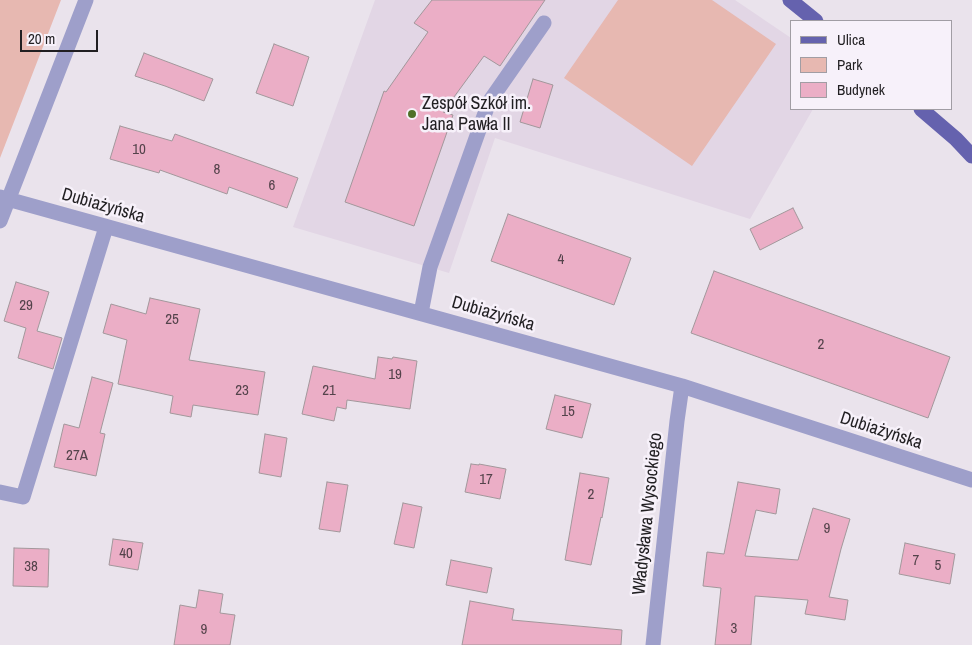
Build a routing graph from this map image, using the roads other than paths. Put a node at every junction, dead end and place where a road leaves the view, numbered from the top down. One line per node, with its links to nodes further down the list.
1 (86, 0): 7 (street)
2 (790, 0): 3 (main road)
3 (815, 20)
4 (544, 23): 10 (street)
5 (922, 110): 6 (main road)
6 (972, 156)
7 (4, 198): 8 (street); 9 (street, Dubiażyńska)
8 (0, 221)
9 (106, 227): 10 (street, Dubiażyńska); 13 (street)
10 (421, 313): 11 (street, Dubiażyńska)
11 (682, 386): 12 (street, Dubiażyńska); 14 (street, Władysława Wysockiego)
12 (972, 480)
13 (0, 492)
14 (653, 645)

